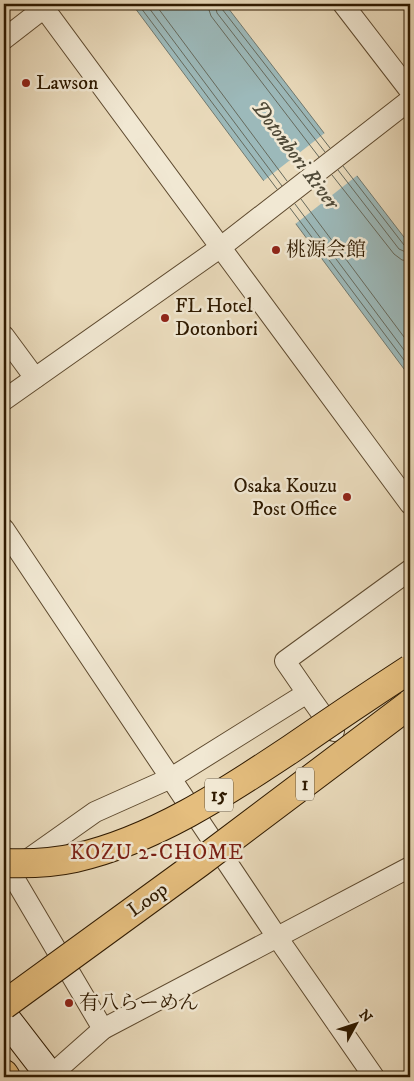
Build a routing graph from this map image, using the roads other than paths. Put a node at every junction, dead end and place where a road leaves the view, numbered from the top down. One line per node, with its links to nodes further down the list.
1 (343, 4): 4 (street)
2 (43, 6): 3 (street); 6 (street)
3 (4, 39)
4 (410, 91)
5 (410, 100): 6 (street)
6 (221, 247): 8 (street); 10 (street)
7 (4, 336): 8 (street)
8 (35, 378): 9 (street)
9 (4, 400)
10 (410, 504)
11 (4, 529): 18 (street)
12 (410, 570): 15 (street)
13 (410, 668): 20 (highway, 15, bridge)
14 (410, 679): 17 (street)
15 (307, 693): 17 (street); 18 (street)
16 (410, 704): 22 (highway, Loop / 1, bridge)
17 (334, 731): 18 (street)
18 (171, 778): 20 (street); 21 (street)
19 (410, 867): 21 (street)
20 (5, 868): 24 (street)
21 (277, 937): 24 (street); 26 (street)
22 (4, 1005)
23 (4, 1016): 25 (main road)
24 (103, 1029): 25 (street)
25 (50, 1077)
26 (374, 1077)

